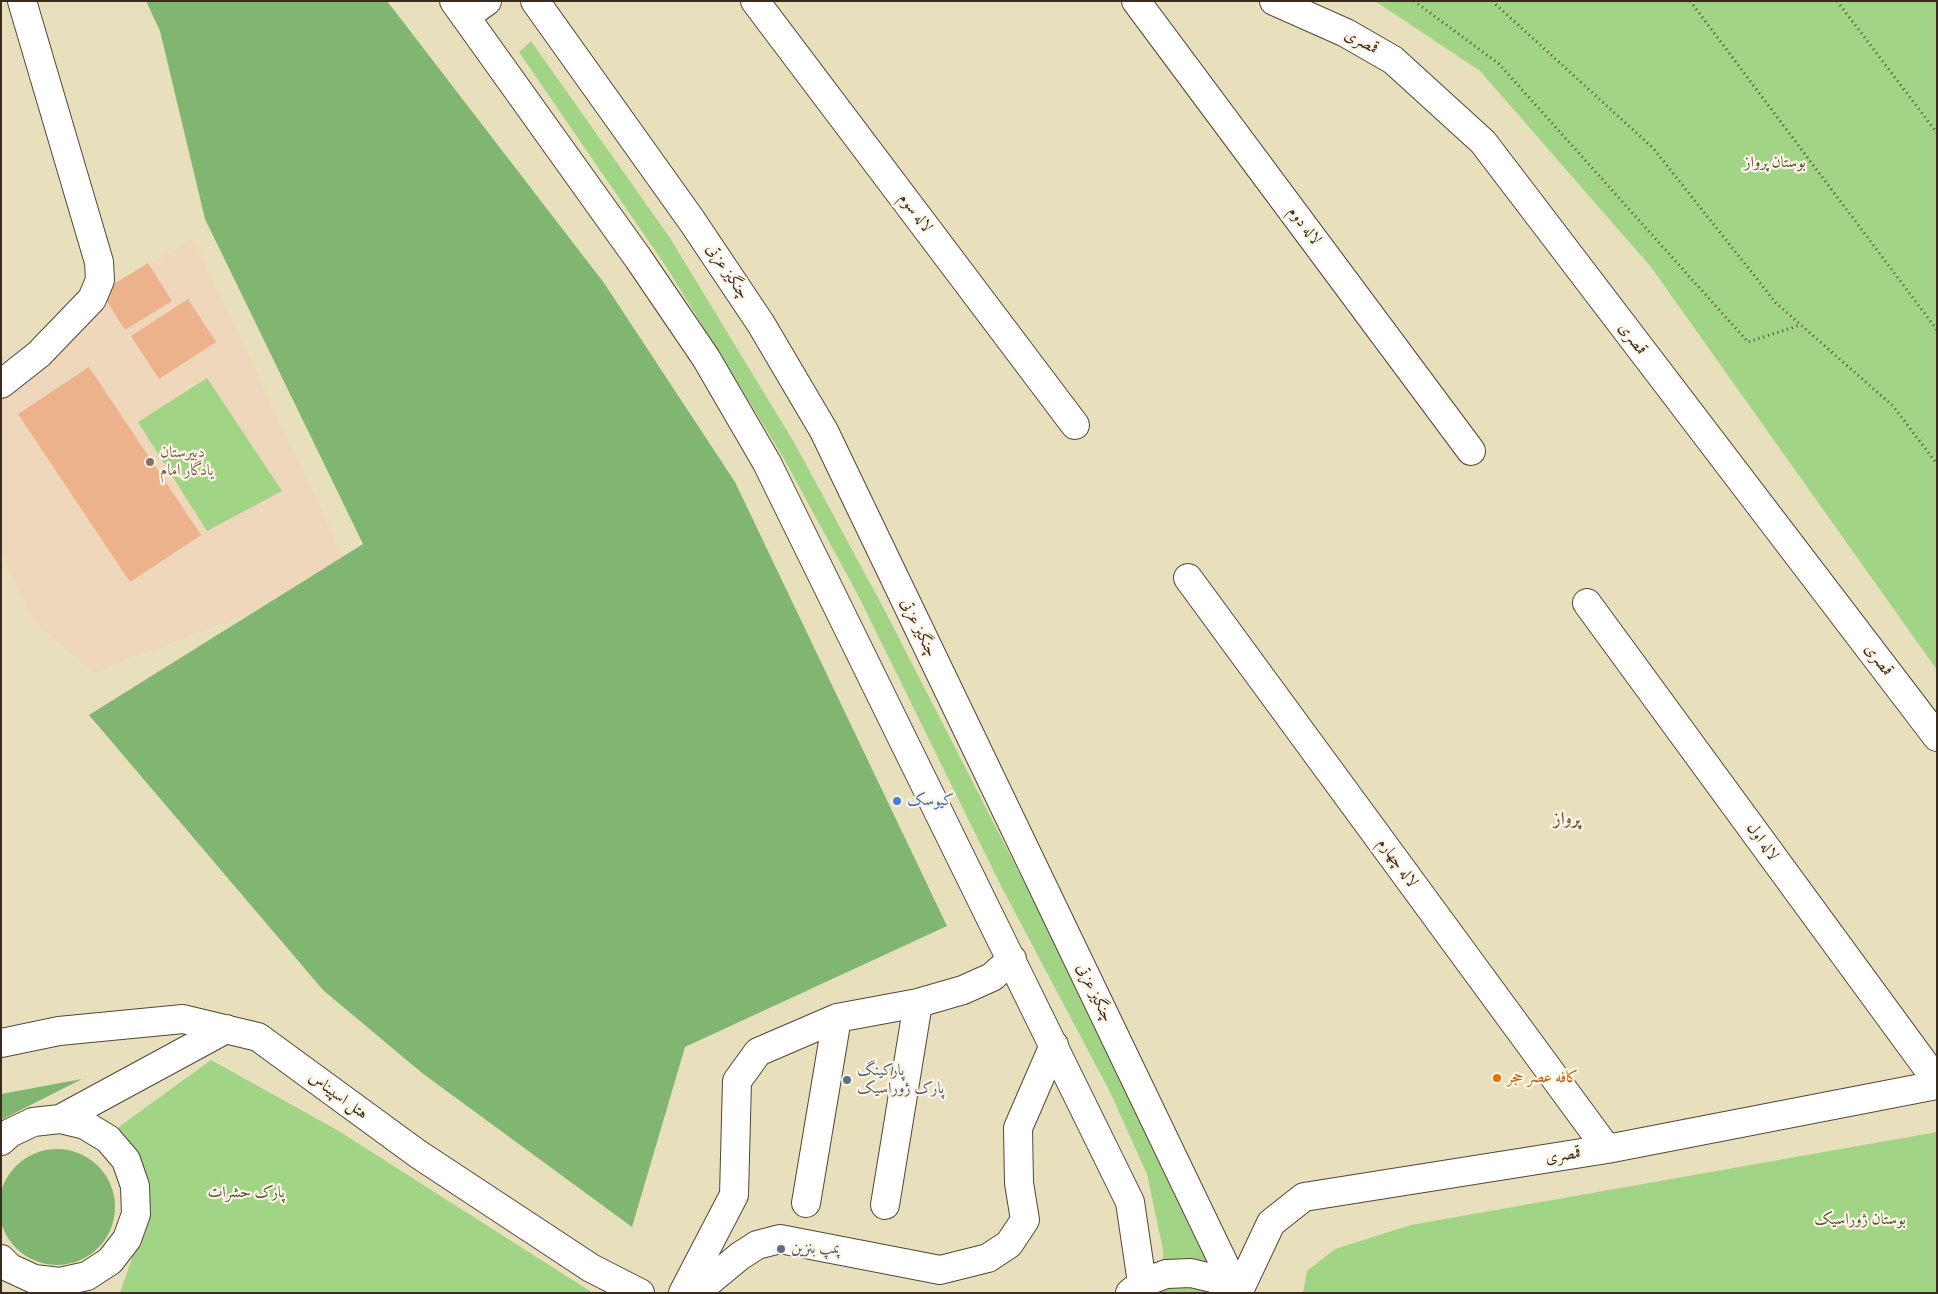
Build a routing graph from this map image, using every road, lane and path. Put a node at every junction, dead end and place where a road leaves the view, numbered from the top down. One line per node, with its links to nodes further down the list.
1 (22, 1): 14 (street)
2 (535, 1): 40 (street, چنگیز عزتی)
3 (755, 1): 15 (street, لاله سوم)
4 (1136, 1): 16 (street, لاله دوم)
5 (1274, 1): 20 (street, قمصری)
6 (1414, 1): 12 (path)
7 (1492, 1): 12 (path)
8 (1690, 1): 13 (path)
9 (1837, 1): 11 (path)
10 (469, 6): 21 (street)
11 (1937, 133)
12 (1801, 325): 17 (path)
13 (1937, 330)
14 (1, 384)
15 (1075, 425)
16 (1471, 451)
17 (1937, 464)
18 (1188, 578): 31 (street, لاله چهارم)
19 (1587, 602): 27 (street, لاله اول)
20 (1937, 737)
21 (1012, 960): 22 (street); 26 (street)
22 (918, 1003): 23 (street); 33 (street)
23 (837, 1018): 32 (street); 38 (street)
24 (226, 1029): 25 (street, هتل اسپیناس); 29 (street); 37 (street, هتل اسپیناس)
25 (1, 1043)
26 (1054, 1045): 36 (street); 39 (street)
27 (1937, 1081)
28 (1937, 1085): 31 (street, قمصری)
29 (60, 1119): 30 (street); 35 (street)
30 (1, 1141)
31 (1606, 1149): 40 (street, قمصری)
32 (806, 1203)
33 (886, 1205)
34 (1, 1259): 35 (street)
35 (86, 1284)
36 (1136, 1288): 40 (street)
37 (640, 1293)
38 (683, 1293)
39 (695, 1293)
40 (1238, 1293)

